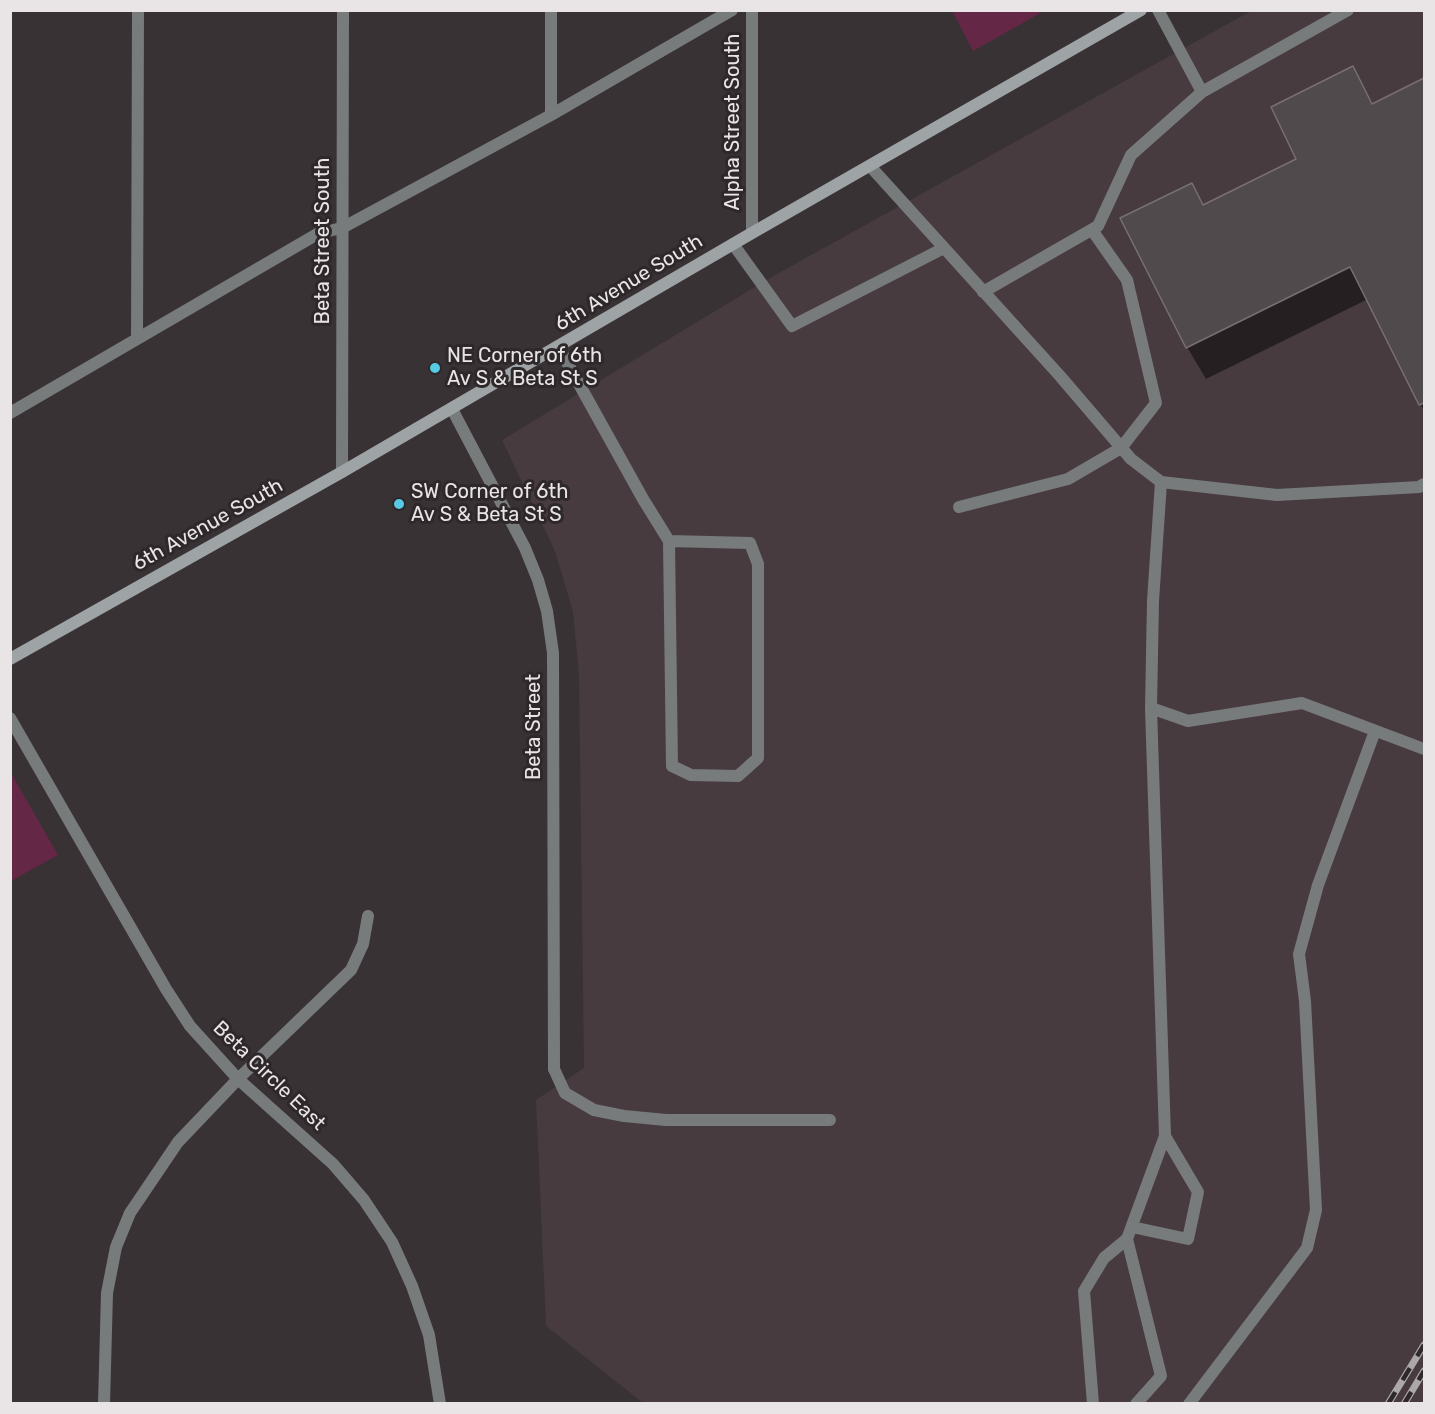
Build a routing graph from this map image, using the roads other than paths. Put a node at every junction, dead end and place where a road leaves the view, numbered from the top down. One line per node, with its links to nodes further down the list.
1 (138, 10): 18 (street)
2 (343, 10): 12 (street, Beta Street South)
3 (551, 10): 10 (street)
4 (732, 10): 10 (street)
5 (752, 10): 14 (street, Alpha Street South)
6 (1141, 10): 11 (main road, 6th Avenue South)
7 (1158, 10): 9 (street)
8 (1348, 10): 9 (street)
9 (1202, 92): 13 (street)
10 (551, 115): 12 (street)
11 (870, 166): 14 (main road, 6th Avenue South); 16 (street)
12 (342, 228): 18 (street); 23 (street, Beta Street South)
13 (1092, 230): 17 (street); 22 (street)
14 (752, 233): 15 (main road, 6th Avenue South)
15 (733, 244): 16 (street); 19 (main road, 6th Avenue South)
16 (944, 248): 17 (street)
17 (983, 292): 22 (street)
18 (138, 339): 21 (street)
19 (558, 348): 20 (main road, 6th Avenue South); 27 (street)
20 (452, 409): 23 (main road, 6th Avenue South); 35 (street, Beta Street)
21 (10, 413)
22 (1121, 448): 24 (street); 26 (street)
23 (342, 472): 28 (main road, 6th Avenue South)
24 (1161, 482): 25 (street); 29 (street)
25 (1425, 484)
26 (959, 507)
27 (669, 541): 27 (street)
28 (10, 659)
29 (1151, 708): 31 (street); 36 (street)
30 (10, 718): 34 (street, Beta Circle East)
31 (1375, 731): 32 (street); 42 (street)
32 (1425, 749)
33 (368, 916): 34 (street)
34 (238, 1079): 38 (street); 39 (street, Beta Circle East)
35 (830, 1120)
36 (1166, 1136): 37 (street); 37 (street)
37 (1129, 1233): 40 (street); 41 (street)
38 (104, 1404)
39 (440, 1404)
40 (1093, 1404)
41 (1136, 1404)
42 (1189, 1404)

